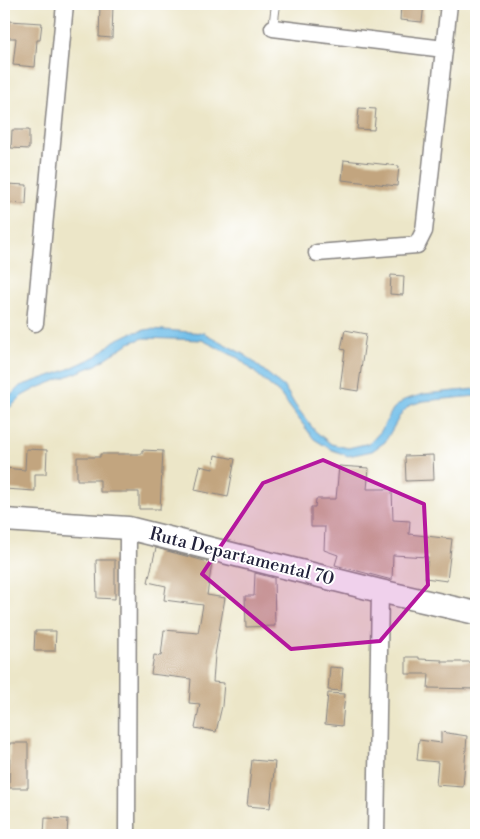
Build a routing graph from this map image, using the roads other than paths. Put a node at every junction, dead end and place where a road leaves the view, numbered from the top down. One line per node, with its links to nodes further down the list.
1 (65, 4): 7 (street)
2 (276, 4): 4 (lane)
3 (449, 4): 5 (street)
4 (273, 28): 5 (street)
5 (444, 49): 6 (street)
6 (317, 253)
7 (35, 323)
8 (4, 520): 9 (main road, Ruta Departamental 70)
9 (128, 528): 10 (main road, Ruta Departamental 70); 12 (street)
10 (380, 591): 11 (main road, Ruta Departamental 70); 13 (street)
11 (476, 613)
12 (127, 835)
13 (376, 835)

